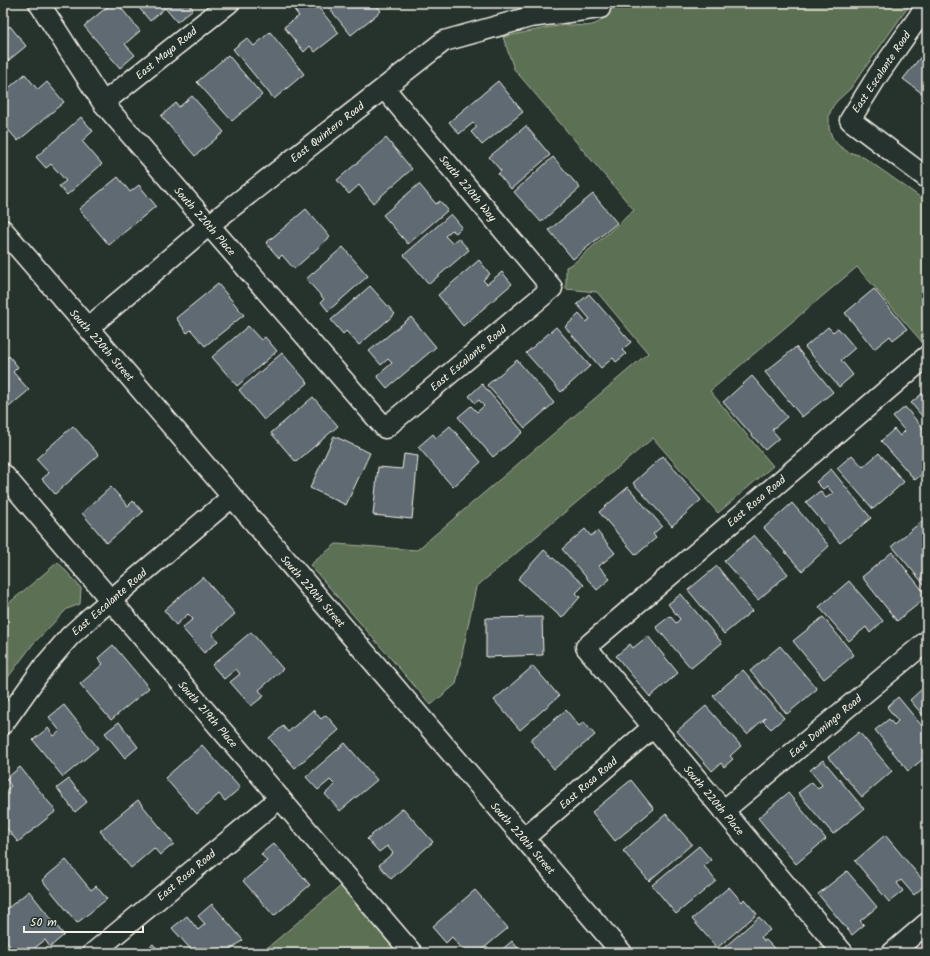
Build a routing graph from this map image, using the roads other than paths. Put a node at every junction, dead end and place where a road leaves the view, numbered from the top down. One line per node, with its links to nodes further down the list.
1 (39, 3): 6 (street, South 220th Place)
2 (229, 3): 6 (street, East Maya Road)
3 (927, 5): 7 (street, East Escalante Road)
4 (601, 6): 5 (street, East Quintero Road)
5 (384, 88): 8 (street, East Quintero Road); 10 (street, South 220th Way)
6 (104, 103): 8 (street, South 220th Place)
7 (927, 178)
8 (209, 225): 11 (street, East Quintero Road); 13 (street, South 220th Place)
9 (3, 230): 11 (street, South 220th Street)
10 (552, 288): 13 (street, East Escalante Road)
11 (88, 328): 15 (street, South 220th Street)
12 (927, 356): 18 (street, East Rosa Road)
13 (385, 428)
14 (3, 474): 16 (street, South 219th Place)
15 (232, 496): 16 (street, East Escalante Road); 23 (street, South 220th Street)
16 (111, 600): 19 (street, East Escalante Road); 21 (street, South 219th Place)
17 (927, 641): 22 (street, East Domingo Road)
18 (586, 647): 20 (street, South 220th Place)
19 (3, 724)
20 (653, 727): 22 (street, South 220th Place); 23 (street, East Rosa Road)
21 (280, 798): 25 (street, East Rosa Road); 26 (street, South 219th Place)
22 (723, 811): 28 (street, South 220th Place)
23 (524, 838): 27 (street, South 220th Street)
24 (927, 923): 29 (street)
25 (93, 953)
26 (412, 953)
27 (622, 953)
28 (843, 953)
29 (892, 953)

